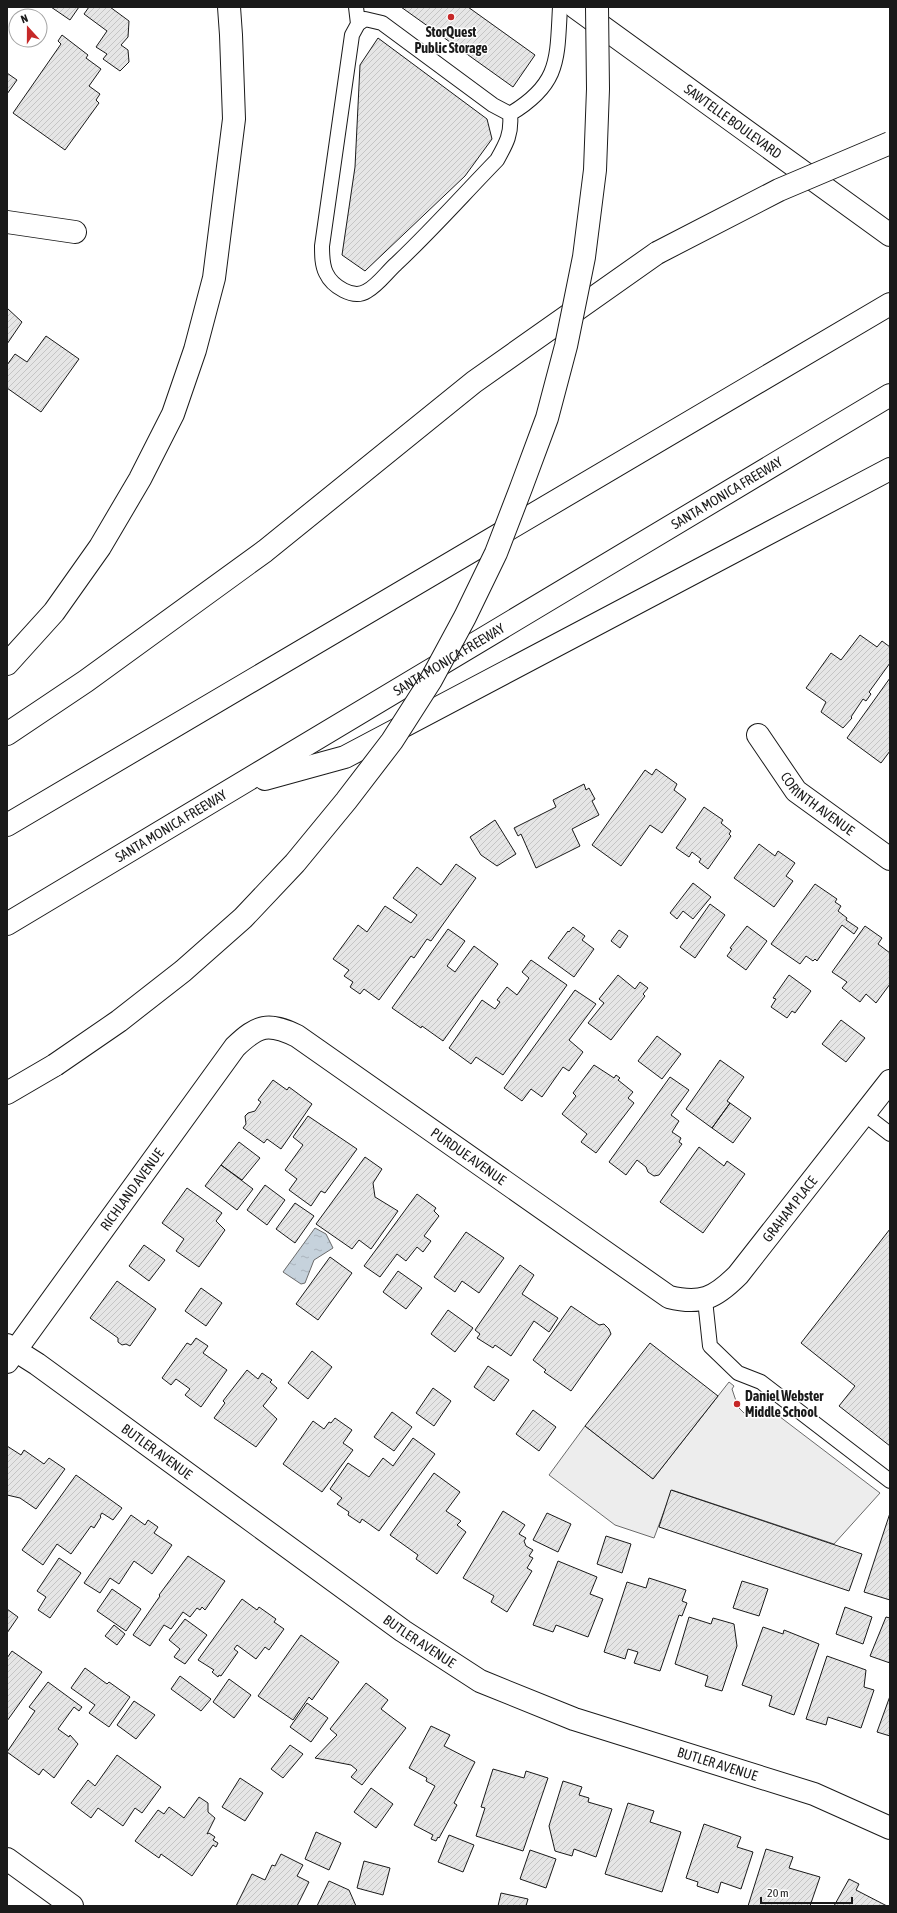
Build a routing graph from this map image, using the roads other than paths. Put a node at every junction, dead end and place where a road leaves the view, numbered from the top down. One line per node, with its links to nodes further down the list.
1 (229, 7): 15 (main road)
2 (356, 7): 6 (lane)
3 (560, 7): 7 (lane)
4 (575, 7): 11 (main road, SAWTELLE BOULEVARD)
5 (597, 7): 24 (main road, bridge)
6 (358, 24): 7 (lane); 7 (lane)
7 (510, 114)
8 (890, 143): 16 (main road, bridge)
9 (7, 222): 10 (main road)
10 (75, 232)
11 (890, 235)
12 (890, 304): 19 (main road)
13 (890, 395): 18 (main road, SANTA MONICA FREEWAY)
14 (890, 469): 18 (main road)
15 (7, 664)
16 (7, 734)
17 (758, 735): 20 (main road, CORINTH AVENUE)
18 (240, 785): 21 (main road, SANTA MONICA FREEWAY)
19 (7, 825)
20 (890, 859)
21 (7, 924)
22 (265, 1026): 27 (main road, PURDUE AVENUE); 29 (main road, RICHLAND AVENUE)
23 (890, 1081): 25 (main road, GRAHAM PLACE)
24 (7, 1093)
25 (864, 1114): 26 (lane); 28 (main road, GRAHAM PLACE)
26 (890, 1134)
27 (669, 1296): 28 (main road, GRAHAM PLACE)
28 (705, 1300): 30 (lane)
29 (10, 1352): 31 (main road, BUTLER AVENUE)
30 (890, 1481)
31 (890, 1828)
32 (7, 1859): 33 (main road)
33 (72, 1906)

